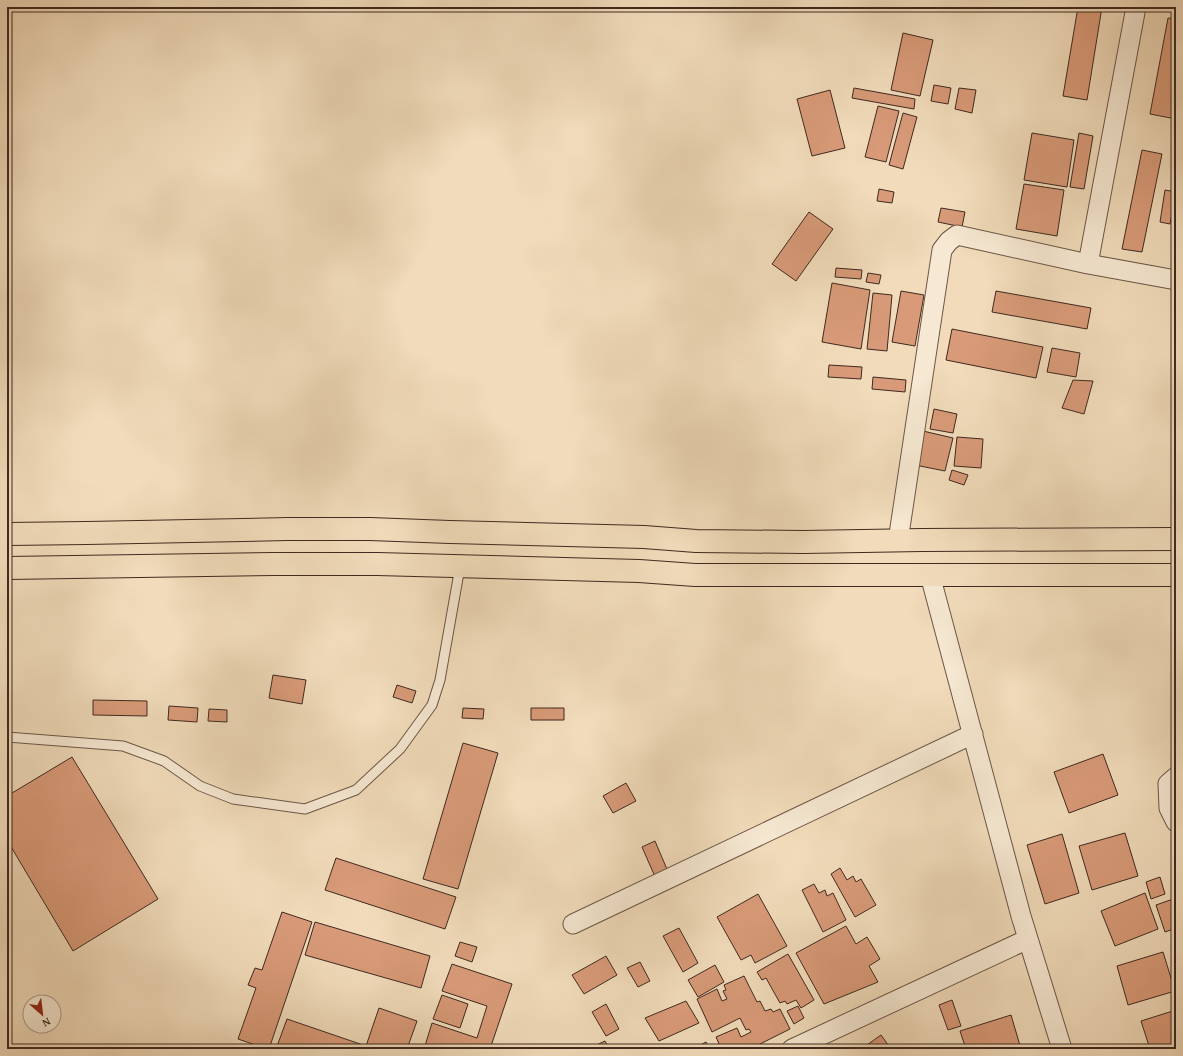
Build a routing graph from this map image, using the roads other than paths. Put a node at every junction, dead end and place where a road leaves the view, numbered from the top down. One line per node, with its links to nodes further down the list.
1 (1136, 7): 2 (street)
2 (1088, 264): 3 (street); 6 (street)
3 (1176, 280)
4 (7, 534): 6 (highway)
5 (1176, 539): 6 (highway)
6 (898, 541)
7 (460, 567): 8 (highway); 9 (highway); 12 (lane)
8 (7, 568)
9 (930, 575): 10 (highway); 11 (street)
10 (1176, 575)
11 (973, 734): 15 (street); 16 (street)
12 (7, 737)
13 (1176, 777): 14 (street)
14 (1176, 822)
15 (573, 924)
16 (1028, 939): 17 (street); 18 (street)
17 (792, 1049)
18 (1062, 1049)

